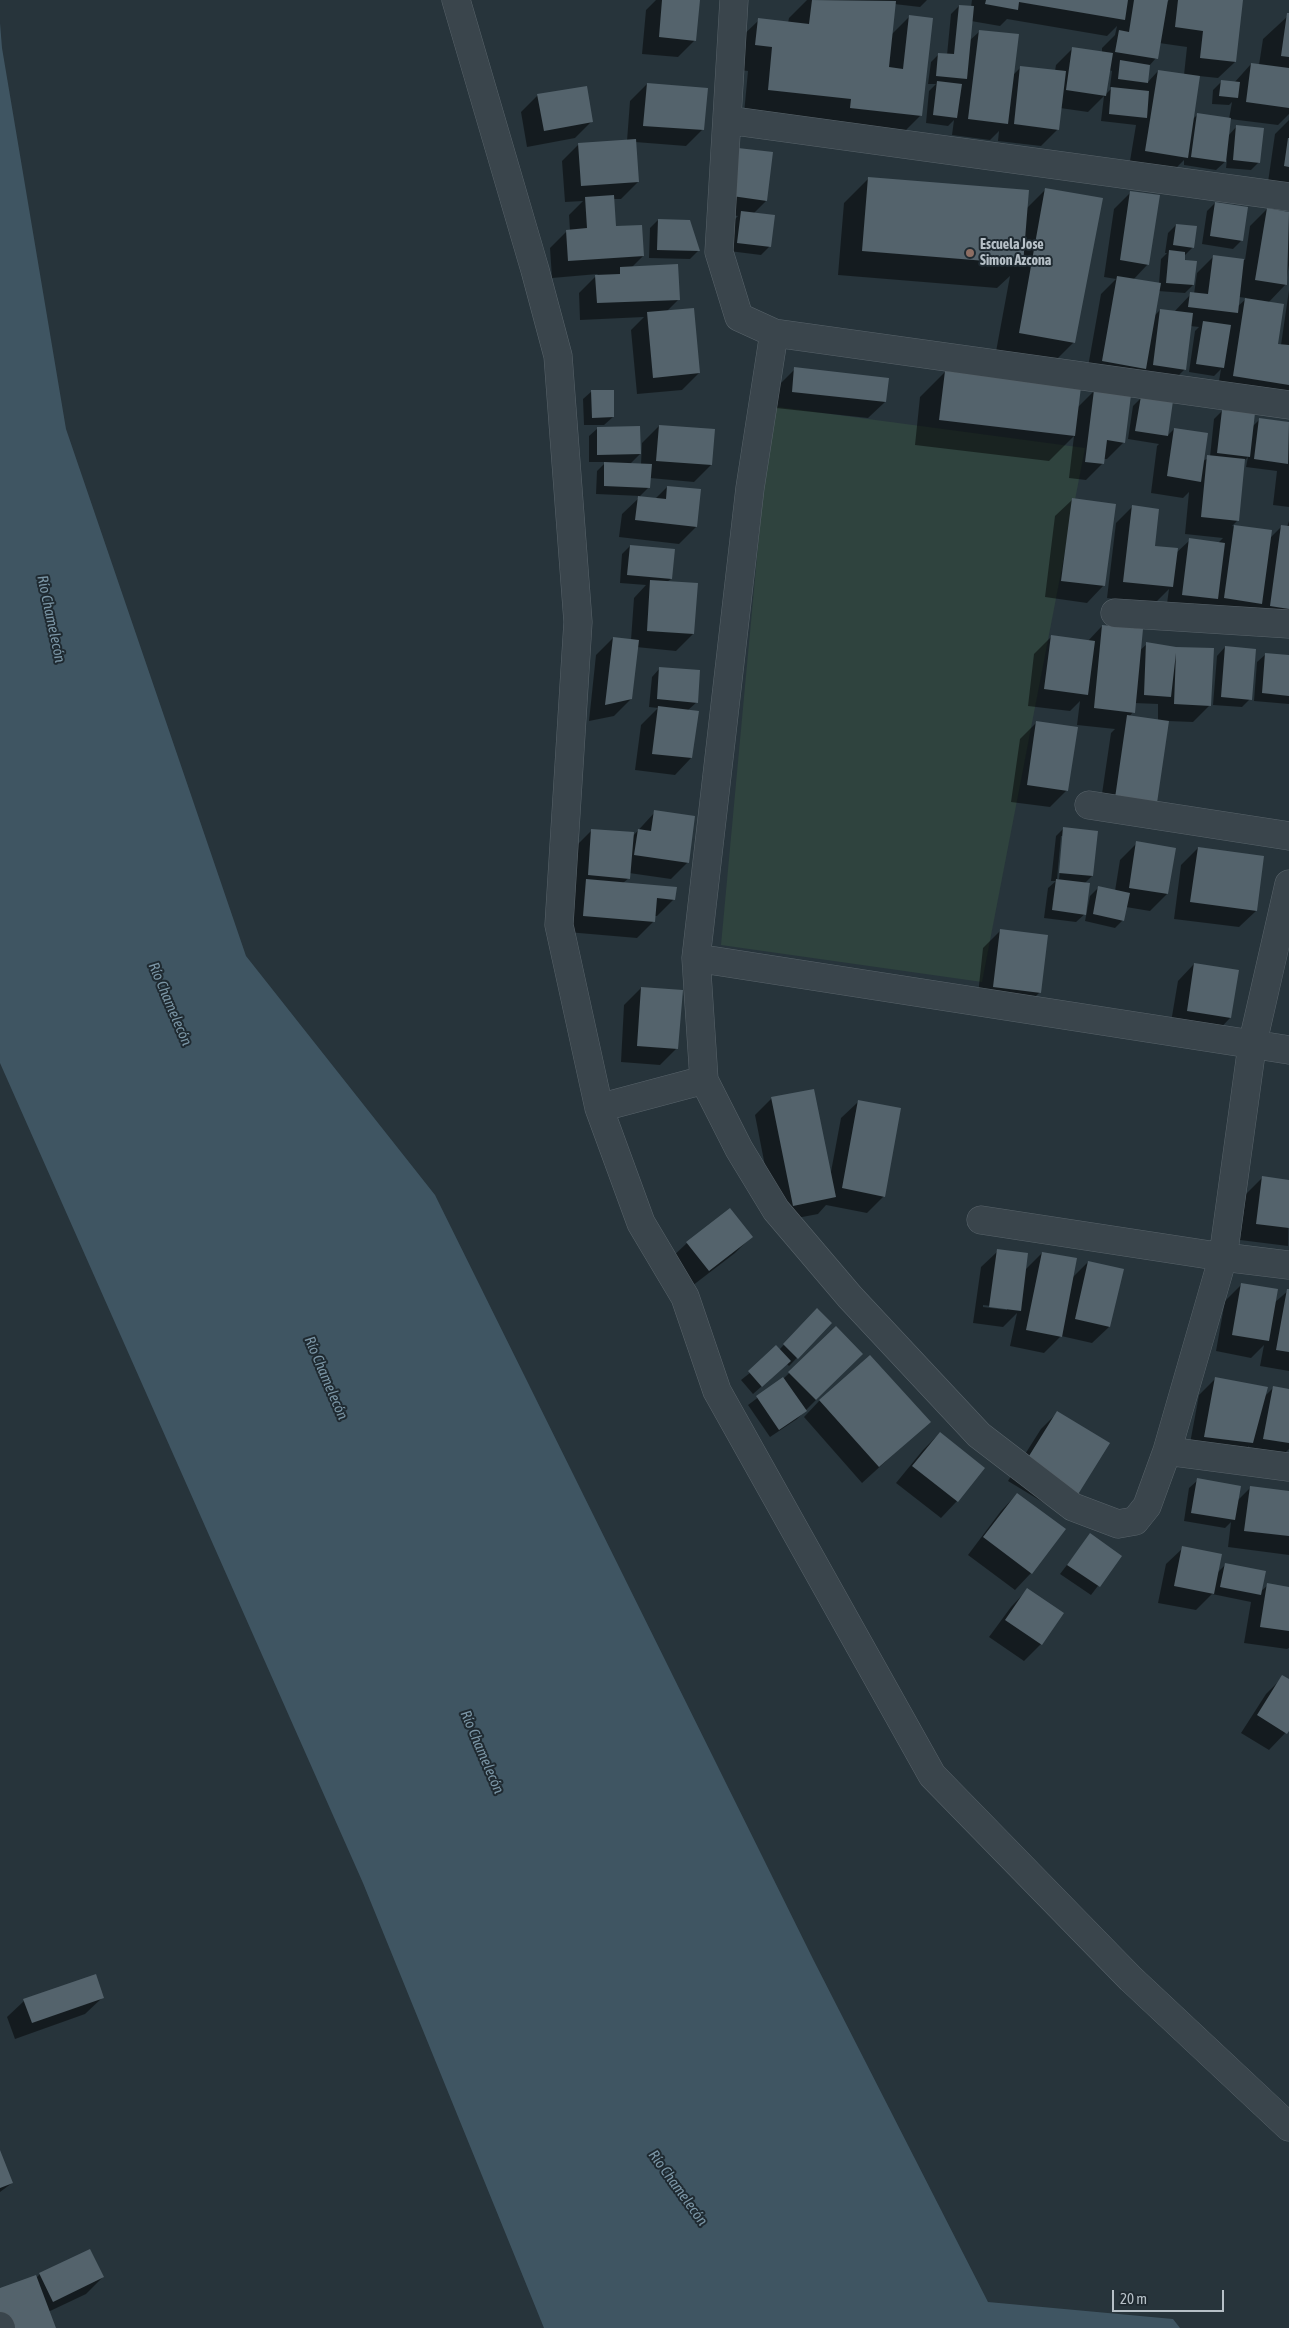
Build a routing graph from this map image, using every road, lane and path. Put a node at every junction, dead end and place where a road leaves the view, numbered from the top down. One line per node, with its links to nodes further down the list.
1 (456, 0): 16 (street)
2 (734, 0): 3 (street)
3 (727, 120): 4 (street); 5 (street)
4 (1289, 197)
5 (774, 333): 6 (street); 12 (street)
6 (1289, 405)
7 (1115, 613): 8 (street)
8 (1289, 624)
9 (1089, 804): 10 (street)
10 (1289, 836)
11 (1289, 884): 13 (street)
12 (696, 958): 13 (street); 15 (street)
13 (1252, 1046): 14 (street); 18 (street)
14 (1289, 1050)
15 (704, 1080): 16 (street); 20 (street)
16 (599, 1108): 22 (street)
17 (981, 1220): 18 (street)
18 (1223, 1257): 19 (street); 20 (street)
19 (1289, 1265)
20 (1166, 1451): 21 (street)
21 (1289, 1467)
22 (1289, 2127)

